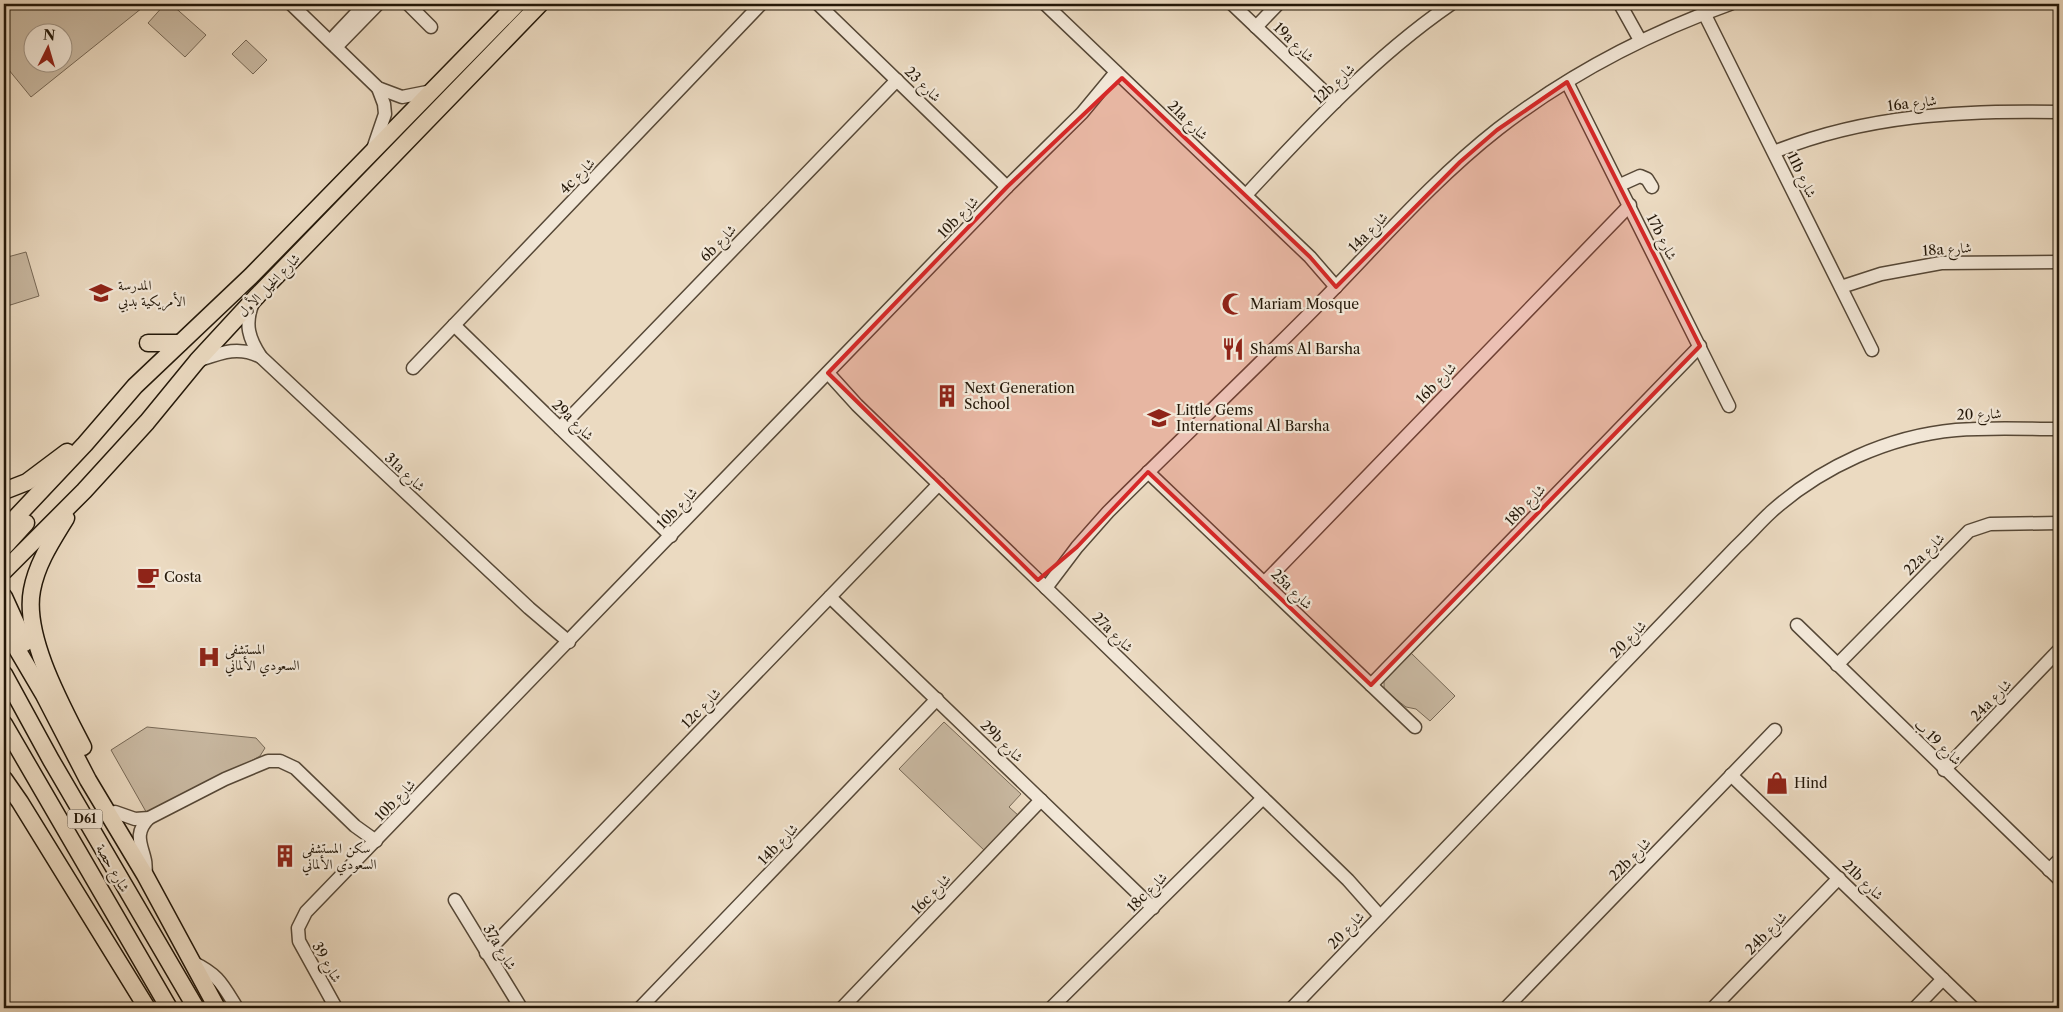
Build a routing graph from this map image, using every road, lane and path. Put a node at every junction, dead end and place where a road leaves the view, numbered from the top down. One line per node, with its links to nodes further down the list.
1 (291, 4): 19 (street)
2 (365, 4): 19 (street)
3 (378, 4): 19 (street)
4 (408, 4): 17 (street)
5 (517, 4): 24 (main road, شارع الخيل الأول)
6 (540, 4): 37 (main road, شارع الخيل الأول)
7 (762, 4): 38 (street, 4c شارع)
8 (818, 4): 21 (street, شارع 23)
9 (1045, 4): 20 (street, 21a شارع)
10 (1232, 4): 16 (street, 19a شارع)
11 (1278, 4): 16 (street)
12 (1451, 4): 25 (street, 12b شارع)
13 (1620, 4): 18 (street)
14 (1730, 4): 15 (street, 14a شارع)
15 (1704, 13): 18 (street, 14a شارع); 28 (street, 11b شارع)
16 (1256, 26): 25 (street, 19a شارع)
17 (431, 27)
18 (1640, 40): 22 (street, 14a شارع)
19 (333, 44): 23 (street)
20 (1119, 75): 30 (street, 10b شارع); 32 (street, 21a شارع)
21 (897, 80): 30 (street, شارع 23); 49 (street, 6b شارع)
22 (1567, 82): 29 (street, 17b شارع); 35 (street, 14a شارع)
23 (378, 88): 24 (street); 27 (street)
24 (432, 91): 27 (main road, شارع الخيل الأول)
25 (1335, 102): 32 (street, 12b شارع)
26 (2059, 112): 28 (street, 16a شارع)
27 (372, 152): 40 (main road, شارع الخيل الأول)
28 (1774, 152): 36 (street, 11b شارع)
29 (1620, 186): 31 (street); 33 (street, 17b شارع)
30 (1008, 187): 46 (street, 10b شارع)
31 (1652, 187)
32 (1246, 195): 35 (street, 21a شارع)
33 (1630, 205): 41 (street, 17b شارع); 61 (street, 16b شارع)
34 (2059, 262): 36 (street, 18a شارع)
35 (1339, 283): 52 (street, 14a شارع)
36 (1840, 287): 42 (street, 11b شارع)
37 (255, 298): 43 (street, 31a شارع); 44 (main road, شارع الخيل الأول)
38 (454, 325): 45 (street, 4c شارع); 49 (street, 29a شارع)
39 (148, 343): 40 (main road)
40 (180, 343): 47 (main road, شارع الخيل الأول)
41 (1700, 346): 48 (street, 17b شارع); 71 (street, 18b شارع)
42 (1872, 350)
43 (261, 357): 44 (street, 31a شارع); 67 (street, 31a شارع)
44 (198, 361): 55 (main road, شارع الخيل الأول)
45 (413, 368)
46 (825, 376): 53 (street, 27a شارع); 58 (street, 10b شارع)
47 (126, 396): 51 (main road, شارع الخيل الأول); 59 (main road)
48 (1729, 406)
49 (560, 428): 58 (street, 29a شارع)
50 (2059, 430): 95 (street, شارع 20)
51 (85, 444): 54 (main road); 57 (main road, شارع الخيل الأول)
52 (1148, 472): 61 (street, 25a شارع); 62 (street, 14a شارع)
53 (938, 484): 62 (street, 27a شارع); 64 (street, 12c شارع)
54 (4, 490)
55 (84, 491): 60 (main road, شارع الخيل الأول); 84 (main road)
56 (2059, 523): 69 (street, 22a شارع)
57 (4, 530)
58 (671, 536): 67 (street, 10b شارع)
59 (4, 547)
60 (4, 571)
61 (1264, 583): 71 (street, 25a شارع)
62 (1042, 584): 81 (street, 27a شارع)
63 (4, 597): 72 (main road)
64 (830, 597): 73 (street, 29b شارع); 97 (street, 12c شارع)
65 (1797, 625): 69 (street, شارع 19 ب)
66 (4, 627): 72 (main road)
67 (566, 645): 86 (street, 10b شارع)
68 (2059, 650): 78 (street, 24a شارع)
69 (1837, 665): 78 (street, شارع 19 ب)
70 (4, 674): 102 (main road, شارع حصة / D61)
71 (1371, 685): 75 (street, 25a شارع)
72 (44, 695): 87 (main road)
73 (936, 700): 82 (street, 29b شارع); 107 (street, 14b شارع)
74 (4, 724): 101 (main road, شارع حصة / D61)
75 (1415, 728)
76 (1775, 730): 79 (street, 22b شارع)
77 (4, 767): 83 (main road)
78 (1944, 770): 89 (street, شارع 19 ب)
79 (1731, 775): 91 (street, 21b شارع); 111 (street, 22b شارع)
80 (4, 779): 83 (main road)
81 (1263, 798): 94 (street, 18c شارع); 95 (street, 27a شارع)
82 (1041, 800): 94 (street, 29b شارع); 108 (street, 16c شارع)
83 (20, 802): 100 (main road)
84 (115, 812): 85 (street); 87 (main road)
85 (149, 818): 86 (street); 90 (street)
86 (373, 844): 96 (street, 10b شارع)
87 (134, 858): 90 (main road)
88 (2059, 860): 89 (street)
89 (2049, 870): 92 (street, شارع 19 ب)
90 (145, 875): 98 (main road)
91 (1839, 878): 99 (street, 21b شارع); 112 (street, 24b شارع)
92 (2059, 880)
93 (455, 900): 97 (street, 37a شارع)
94 (1153, 908): 109 (street, 18c شارع)
95 (1384, 912): 110 (street, شارع 20)
96 (298, 928): 105 (street, شارع 39)
97 (486, 954): 106 (street, 37a شارع)
98 (192, 962): 103 (main road); 104 (street)
99 (1943, 980): 113 (street); 114 (street, 21b شارع)
100 (147, 1008)
101 (168, 1008)
102 (196, 1008)
103 (217, 1008)
104 (237, 1008)
105 (336, 1008)
106 (521, 1008)
107 (640, 1008)
108 (842, 1008)
109 (1051, 1008)
110 (1292, 1008)
111 (1506, 1008)
112 (1713, 1008)
113 (1915, 1008)
114 (1973, 1008)

